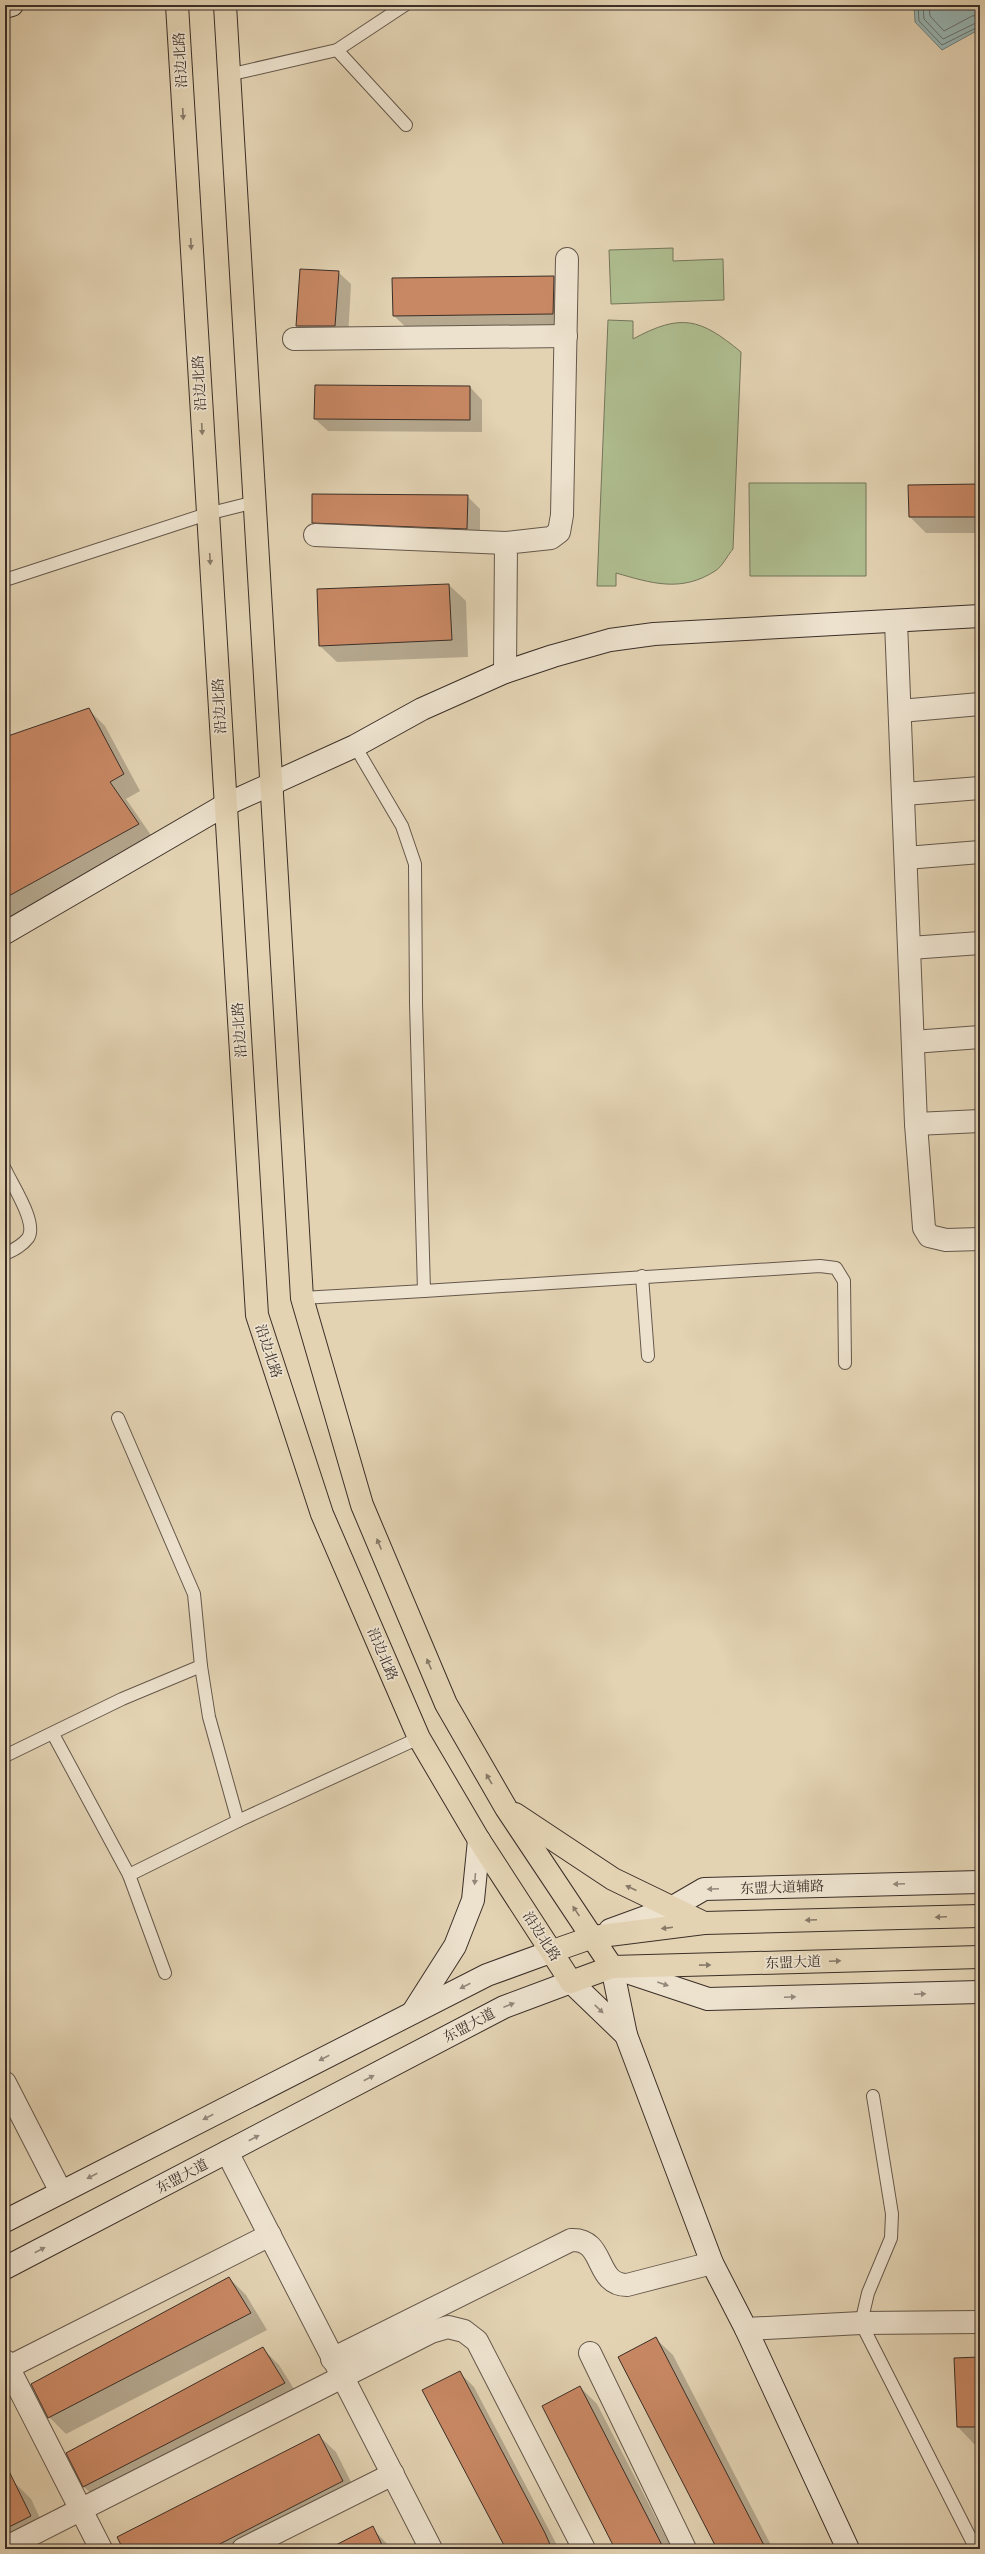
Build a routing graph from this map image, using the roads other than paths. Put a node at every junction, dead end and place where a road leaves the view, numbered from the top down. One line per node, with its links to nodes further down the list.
1 (12, 5): 5 (street)
2 (177, 5): 13 (highway, 沿边北路, one-way to 13)
3 (225, 5): 7 (highway)
4 (405, 5): 6 (lane)
5 (5, 7)
6 (337, 50): 7 (lane); 8 (lane)
7 (228, 75): 12 (highway)
8 (406, 125)
9 (567, 259): 10 (street)
10 (566, 336): 11 (street); 15 (street)
11 (294, 339)
12 (255, 502): 13 (lane); 23 (highway)
13 (207, 514): 16 (lane); 26 (highway, 沿边北路, one-way to 26)
14 (315, 535): 15 (street)
15 (506, 543): 19 (street)
16 (5, 580)
17 (980, 616): 18 (street)
18 (896, 622): 19 (street); 21 (street)
19 (505, 672): 22 (street)
20 (980, 704): 21 (street)
21 (900, 711): 25 (street)
22 (355, 746): 23 (street); 40 (lane)
23 (272, 783): 26 (street); 41 (highway)
24 (980, 788): 25 (street)
25 (904, 794): 28 (street)
26 (225, 805): 29 (street); 47 (highway, 沿边北路)
27 (980, 852): 28 (street)
28 (906, 858): 31 (street)
29 (5, 933)
30 (980, 943): 31 (street)
31 (910, 948): 33 (street)
32 (980, 1037): 33 (street)
33 (913, 1042): 35 (street)
34 (980, 1121): 35 (street)
35 (916, 1124): 37 (street)
36 (5, 1169): 38 (lane)
37 (980, 1239)
38 (5, 1254)
39 (642, 1276): 40 (lane); 42 (lane); 43 (lane)
40 (424, 1291): 41 (lane)
41 (302, 1298): 49 (highway, one-way to 41)
42 (648, 1356)
43 (845, 1363)
44 (118, 1418): 45 (lane)
45 (201, 1666): 46 (lane); 50 (lane)
46 (53, 1734): 48 (lane); 52 (lane)
47 (419, 1738): 50 (lane); 51 (highway, 沿边北路)
48 (5, 1756)
49 (506, 1808): 54 (highway, one-way to 49); 57 (highway, one-way to 49)
50 (238, 1821): 52 (lane)
51 (479, 1840): 58 (highway, 沿边北路); 64 (street, one-way to 64)
52 (129, 1875): 61 (lane)
53 (980, 1882): 54 (street, 东盟大道辅路, one-way to 54)
54 (673, 1907): 56 (highway); 57 (street, 东盟大道辅路)
55 (980, 1916): 56 (highway, one-way to 56)
56 (704, 1923): 57 (highway, one-way to 57)
57 (593, 1936): 58 (highway); 60 (highway)
58 (553, 1951): 62 (highway, 沿边北路); 64 (street, one-way to 64)
59 (980, 1957): 60 (highway, 东盟大道, one-way to 59)
60 (612, 1967): 62 (highway, 东盟大道); 63 (street, one-way to 63); 65 (street)
61 (165, 1973)
62 (571, 1982): 65 (street, one-way to 65); 68 (street, 东盟大道, one-way to 62)
63 (980, 1992)
64 (412, 2013): 69 (street, one-way to 69)
65 (626, 2035): 72 (street)
66 (5, 2084): 69 (street)
67 (873, 2096): 75 (lane)
68 (227, 2152): 71 (street); 73 (street, 东盟大道, one-way to 68)
69 (61, 2192): 70 (street)
70 (5, 2221)
71 (270, 2235): 78 (street); 79 (street)
72 (712, 2263): 76 (street); 79 (street)
73 (5, 2268)
74 (980, 2322): 75 (street)
75 (861, 2323): 76 (street); 89 (lane)
76 (746, 2329): 88 (street)
77 (590, 2353): 87 (street)
78 (6, 2366): 81 (street)
79 (337, 2368): 80 (street); 81 (street); 86 (street)
80 (393, 2474): 84 (street); 85 (street)
81 (81, 2509): 82 (street); 83 (street)
82 (5, 2548)
83 (101, 2549)
84 (243, 2549)
85 (431, 2549)
86 (584, 2549)
87 (685, 2549)
88 (848, 2549)
89 (976, 2549)

